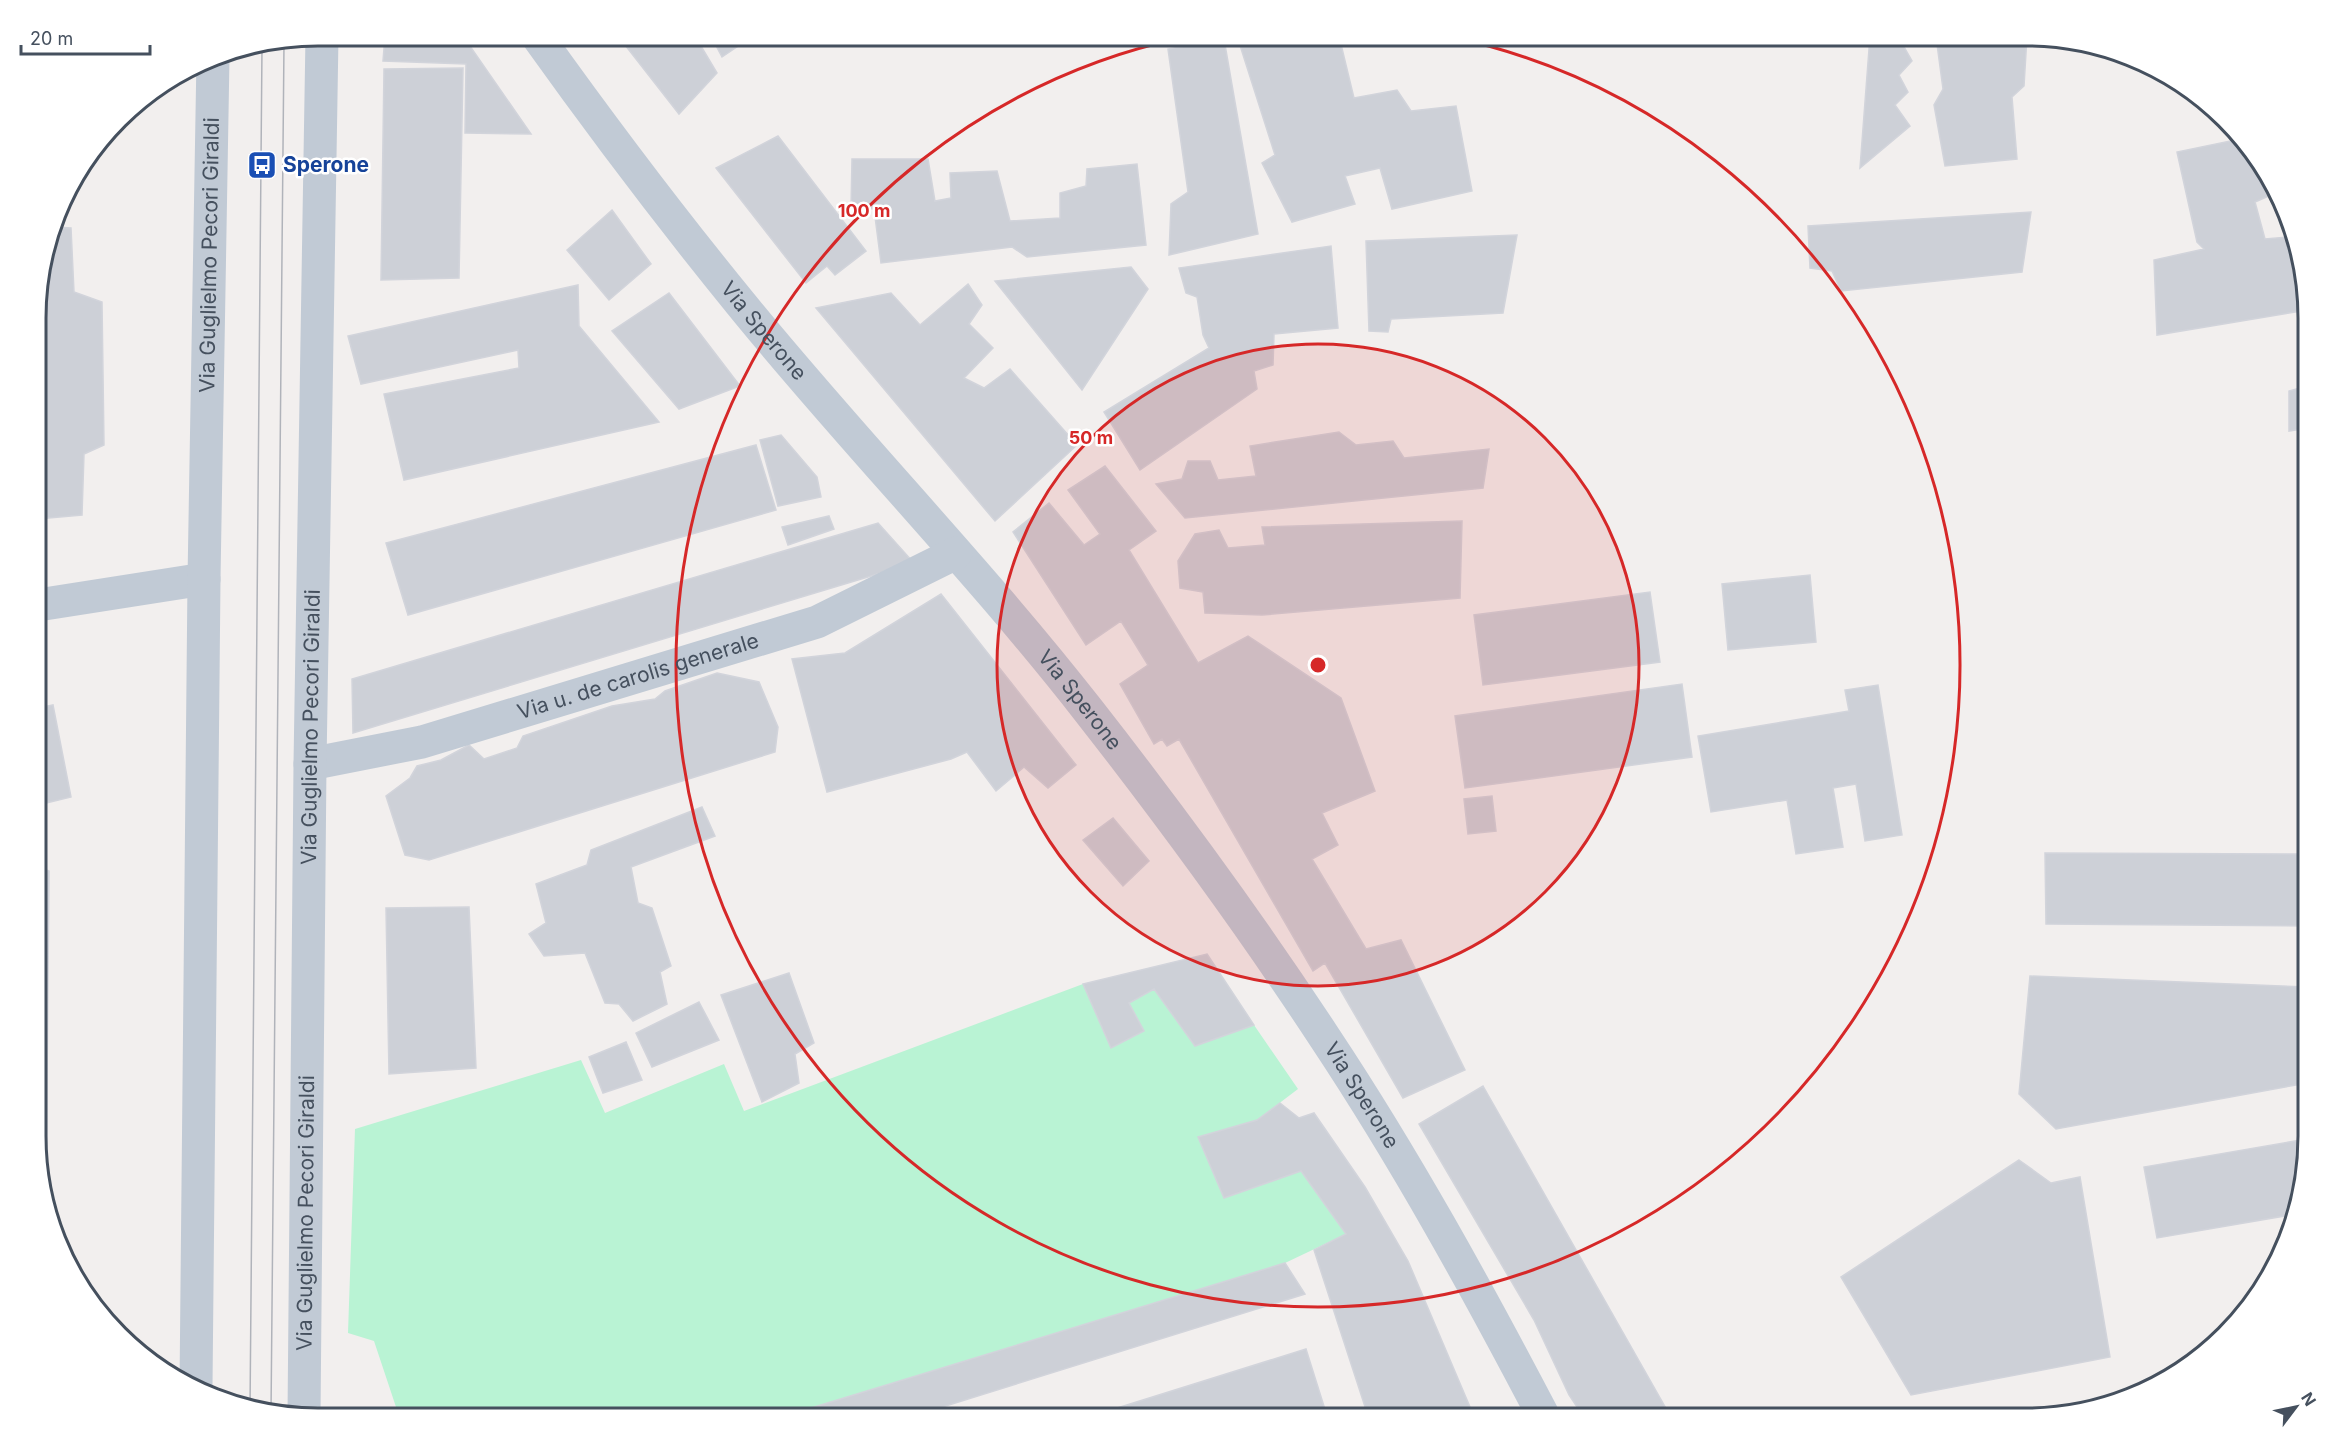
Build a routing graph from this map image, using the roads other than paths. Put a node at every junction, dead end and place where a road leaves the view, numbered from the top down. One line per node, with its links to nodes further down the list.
1 (322, 46): 7 (street, Via Guglielmo Pecori Giraldi)
2 (544, 46): 4 (street, Via Sperone)
3 (213, 68): 5 (street, Via Guglielmo Pecori Giraldi)
4 (956, 553): 7 (street, Via u. de carolis generale); 10 (street, Via Sperone)
5 (204, 579): 6 (street); 8 (street, Via Guglielmo Pecori Giraldi)
6 (46, 604)
7 (310, 764): 9 (street, Via Guglielmo Pecori Giraldi)
8 (196, 1379)
9 (304, 1408)
10 (1537, 1408)

